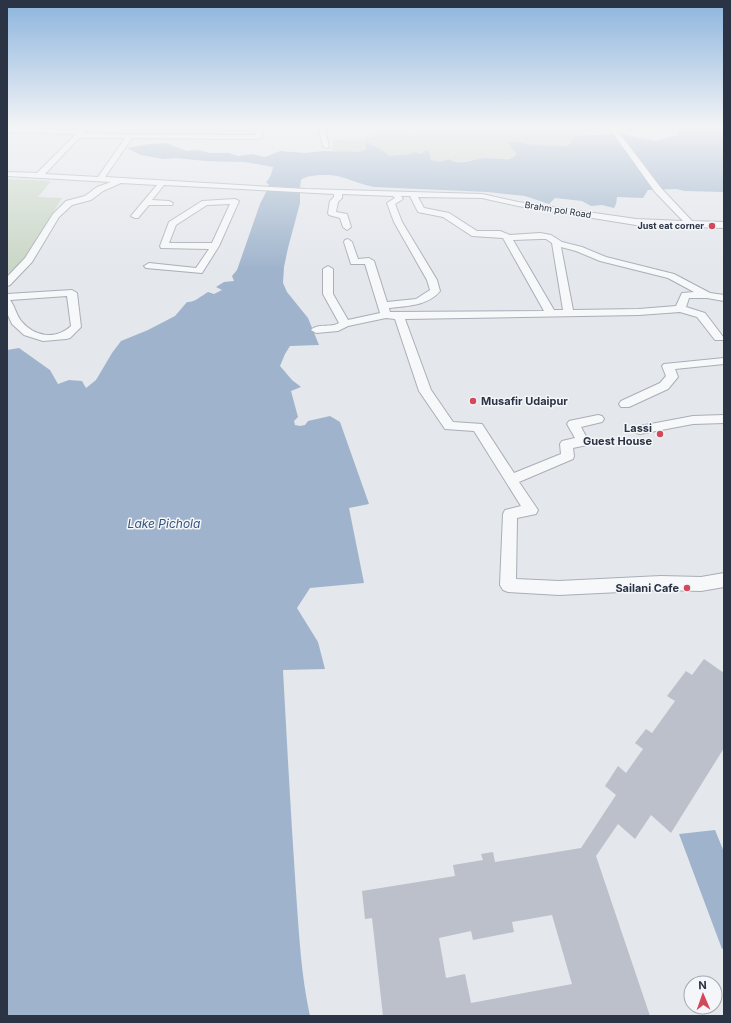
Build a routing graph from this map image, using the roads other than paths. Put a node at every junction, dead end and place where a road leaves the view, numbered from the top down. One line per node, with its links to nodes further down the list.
1 (7, 174): 5 (street, Brahm pol Road)
2 (41, 174): 5 (street)
3 (104, 174): 6 (street)
4 (646, 174): 17 (street)
5 (39, 176): 6 (street, Brahm pol Road)
6 (100, 179): 7 (street, Brahm pol Road)
7 (122, 180): 8 (street, Brahm pol Road); 26 (street)
8 (162, 183): 9 (street, Brahm pol Road); 13 (street)
9 (214, 186): 10 (street, Brahm pol Road); 14 (street)
10 (338, 192): 11 (street, Brahm pol Road); 19 (street)
11 (396, 193): 12 (street, Brahm pol Road); 32 (street)
12 (413, 194): 17 (street, Brahm pol Road); 20 (street)
13 (146, 202): 15 (street); 16 (street)
14 (212, 202): 23 (street); 23 (street)
15 (169, 203)
16 (135, 216)
17 (690, 224): 18 (street, Brahm pol Road)
18 (724, 224)
19 (347, 227)
20 (508, 238): 22 (street); 34 (street)
21 (348, 242): 32 (street)
22 (556, 243): 27 (street); 33 (street)
23 (215, 246): 24 (street)
24 (149, 266)
25 (328, 269): 36 (street)
26 (7, 282)
27 (708, 295): 29 (street); 31 (street)
28 (7, 297): 30 (street)
29 (724, 298)
30 (7, 302)
31 (680, 309): 33 (street); 38 (street)
32 (384, 311): 35 (street); 36 (street)
33 (569, 313): 34 (street)
34 (551, 314): 35 (street)
35 (399, 316): 44 (street)
36 (345, 324): 37 (street)
37 (316, 330)
38 (722, 341)
39 (724, 361): 40 (street)
40 (625, 404)
41 (598, 419): 44 (street)
42 (724, 419): 43 (street)
43 (640, 430)
44 (511, 480): 45 (street)
45 (724, 580)

